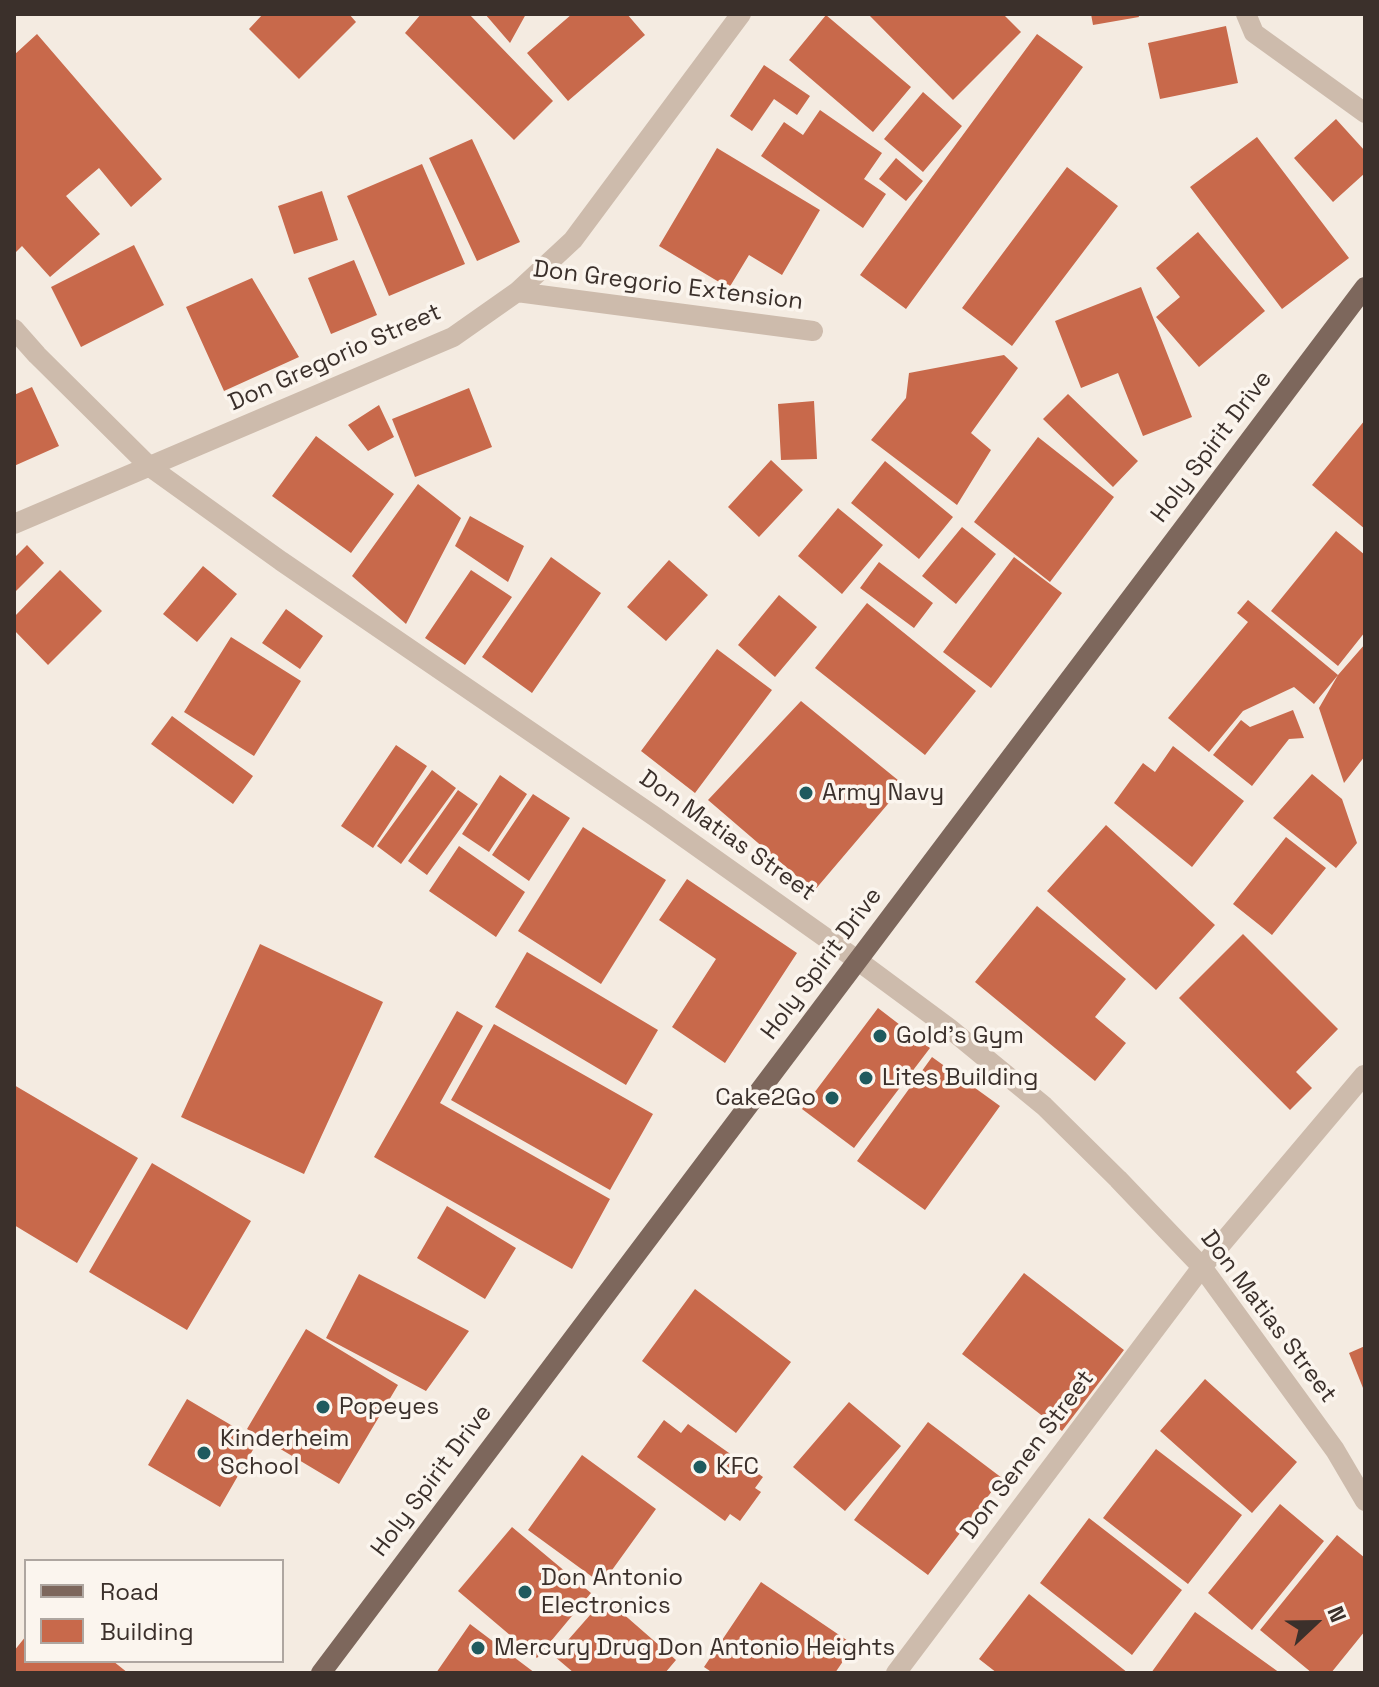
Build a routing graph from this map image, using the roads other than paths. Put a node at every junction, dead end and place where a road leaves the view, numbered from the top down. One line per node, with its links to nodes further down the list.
1 (741, 14): 5 (street, Don Gregorio Street)
2 (1246, 14): 3 (street)
3 (1365, 113)
4 (1365, 287): 10 (main road, Holy Spirit Drive)
5 (517, 292): 7 (street, Don Gregorio Extension); 8 (street, Don Gregorio Street)
6 (14, 329): 8 (street, Don Matias Street)
7 (813, 331)
8 (150, 467): 9 (street, Don Gregorio Street); 10 (street, Don Matias Street)
9 (14, 524)
10 (857, 960): 12 (street, Don Matias Street); 14 (main road, Holy Spirit Drive)
11 (1364, 1075): 12 (street, Don Senen Street)
12 (1202, 1267): 13 (street, Don Matias Street); 15 (street, Don Senen Street)
13 (1365, 1501)
14 (321, 1673)
15 (896, 1673)

